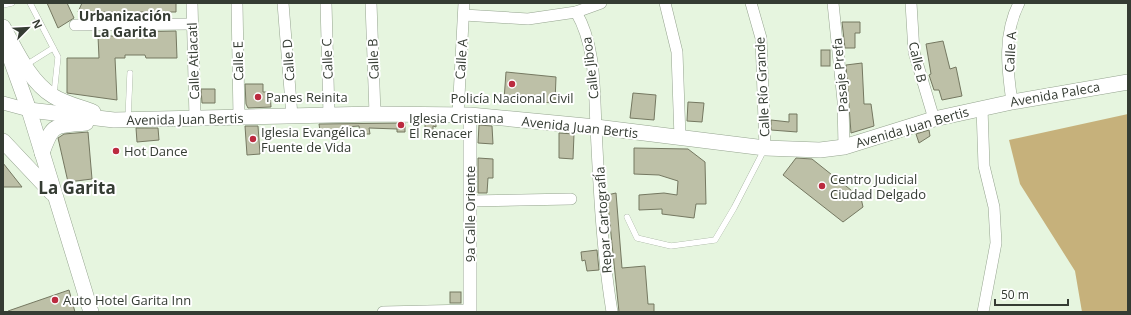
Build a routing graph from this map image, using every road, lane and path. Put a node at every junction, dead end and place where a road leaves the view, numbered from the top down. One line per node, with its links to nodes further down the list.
1 (12, 3): 15 (lane)
2 (30, 3): 22 (lane)
3 (192, 3): 19 (street, Calle Atlacatl)
4 (237, 3): 36 (street, Calle E)
5 (283, 3): 34 (street, Calle D)
6 (326, 3): 32 (street, Calle C)
7 (371, 3): 31 (street, Calle B)
8 (464, 3): 17 (street, Calle A)
9 (601, 3): 16 (street)
10 (665, 3): 40 (street)
11 (752, 3): 43 (street, Calle Río Grande)
12 (833, 3): 42 (street, Pasaje Prefa)
13 (911, 3): 37 (street, Calle B)
14 (1019, 3): 27 (street, Calle A)
15 (3, 5)
16 (576, 12): 17 (street); 39 (street, Calle Jiboa)
17 (464, 15): 33 (street, Calle A)
18 (75, 24): 19 (street)
19 (192, 24): 35 (street, Calle Atlacatl)
20 (3, 27): 23 (main road)
21 (3, 38): 30 (main road)
22 (53, 48): 23 (lane); 26 (lane)
23 (25, 65): 26 (main road)
24 (130, 73): 38 (lane)
25 (1128, 82): 27 (main road, Avenida Paleca)
26 (53, 96): 38 (main road)
27 (1012, 102): 29 (main road, Avenida Paleca)
28 (3, 103): 30 (street)
29 (982, 108): 37 (main road, Avenida Juan Bertis); 53 (street)
30 (29, 110): 38 (main road, Avenida Juan Bertis); 44 (main road)
31 (375, 114): 32 (main road, Avenida Juan Bertis); 33 (main road, Avenida Juan Bertis)
32 (329, 115): 34 (main road, Avenida Juan Bertis)
33 (464, 115): 39 (main road, Avenida Juan Bertis); 47 (street, 9a Calle Oriente)
34 (292, 116): 36 (main road, Avenida Juan Bertis)
35 (195, 118): 36 (main road, Avenida Juan Bertis); 38 (main road, Avenida Juan Bertis)
36 (239, 118)
37 (934, 119): 42 (main road, Avenida Juan Bertis)
38 (121, 120): 44 (main road)
39 (596, 127): 40 (main road, Avenida Juan Bertis); 52 (street, Repar CartografÍa)
40 (680, 138): 43 (main road, Avenida Juan Bertis)
41 (3, 141): 45 (main road)
42 (844, 147): 43 (main road, Avenida Juan Bertis)
43 (765, 148): 48 (lane)
44 (42, 152): 45 (main road)
45 (55, 197): 50 (main road)
46 (571, 199): 47 (street)
47 (470, 201): 49 (street, 9a Calle Oriente)
48 (627, 217)
49 (470, 311): 51 (street)
50 (91, 312)
51 (383, 312)
52 (612, 312)
53 (983, 312)

